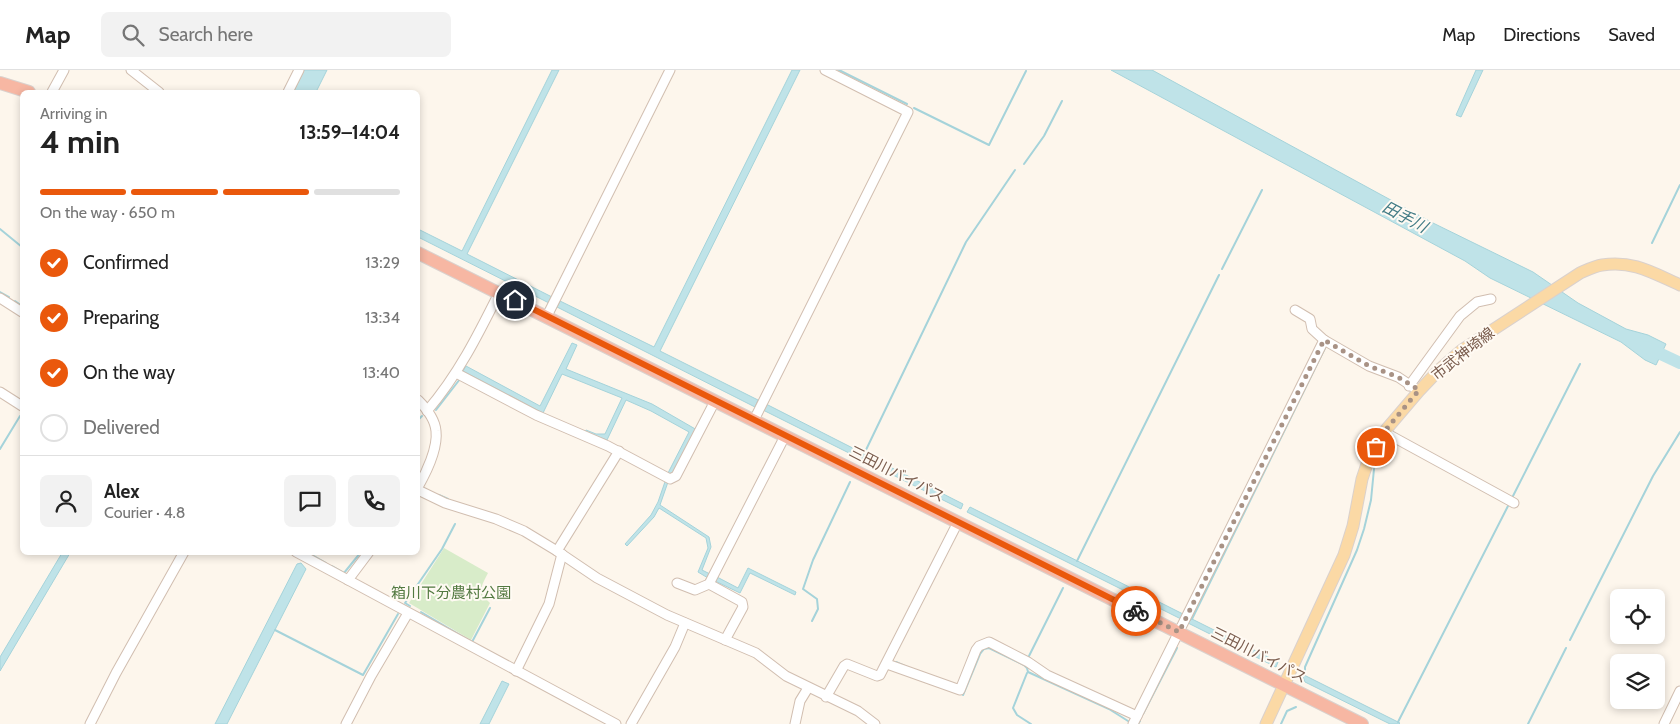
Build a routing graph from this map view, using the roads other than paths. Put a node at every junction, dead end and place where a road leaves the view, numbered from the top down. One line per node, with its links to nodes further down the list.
1 (64, 70): 8 (street)
2 (132, 70): 9 (street)
3 (299, 70): 10 (street)
4 (670, 70): 18 (street)
5 (825, 70): 27 (street)
6 (0, 83): 7 (highway)
7 (23, 90)
8 (53, 90)
9 (157, 90)
10 (289, 90)
11 (420, 254): 13 (highway, 三田川バイパス)
12 (1680, 285): 21 (main road, 市武神埼線)
13 (499, 293): 18 (highway, 三田川バイパス); 20 (street)
14 (0, 298): 17 (street)
15 (1491, 298): 21 (street)
16 (1295, 310): 19 (street)
17 (20, 311)
18 (547, 316): 23 (highway, 三田川バイパス)
19 (1324, 340): 21 (street); 44 (street)
20 (456, 373): 26 (street); 30 (street)
21 (1414, 388): 28 (main road, 市武神埼線)
22 (0, 392): 25 (street)
23 (715, 401): 27 (highway, 三田川バイパス); 30 (street)
24 (420, 402): 26 (street)
25 (20, 405)
26 (427, 411): 31 (street)
27 (754, 420): 29 (highway, 三田川バイパス)
28 (1384, 432): 33 (street); 48 (main road, 市武神埼線)
29 (785, 436): 34 (highway, 三田川バイパス); 41 (street)
30 (619, 452): 35 (street)
31 (420, 484)
32 (420, 490): 35 (street)
33 (1514, 503)
34 (958, 522): 44 (highway, 三田川バイパス); 46 (street)
35 (560, 551): 43 (street); 47 (street)
36 (182, 555): 53 (street)
37 (302, 555): 39 (street)
38 (367, 555): 39 (street)
39 (348, 580): 42 (street)
40 (677, 583): 41 (street)
41 (710, 584): 45 (street)
42 (408, 613): 47 (street); 54 (street)
43 (685, 623): 45 (street); 56 (street)
44 (1179, 632): 48 (highway, 三田川バイパス); 52 (street)
45 (726, 637): 49 (street)
46 (887, 664): 50 (street); 52 (street)
47 (516, 671): 55 (street)
48 (1284, 686): 59 (main road, 市武神埼線); 60 (highway, 三田川バイパス)
49 (808, 688): 50 (street); 57 (street)
50 (828, 694): 58 (street)
51 (1679, 696): 61 (street)
52 (1135, 720)
53 (90, 724)
54 (346, 724)
55 (616, 724)
56 (631, 724)
57 (795, 724)
58 (875, 724)
59 (1266, 724)
60 (1362, 724)
61 (1664, 724)

